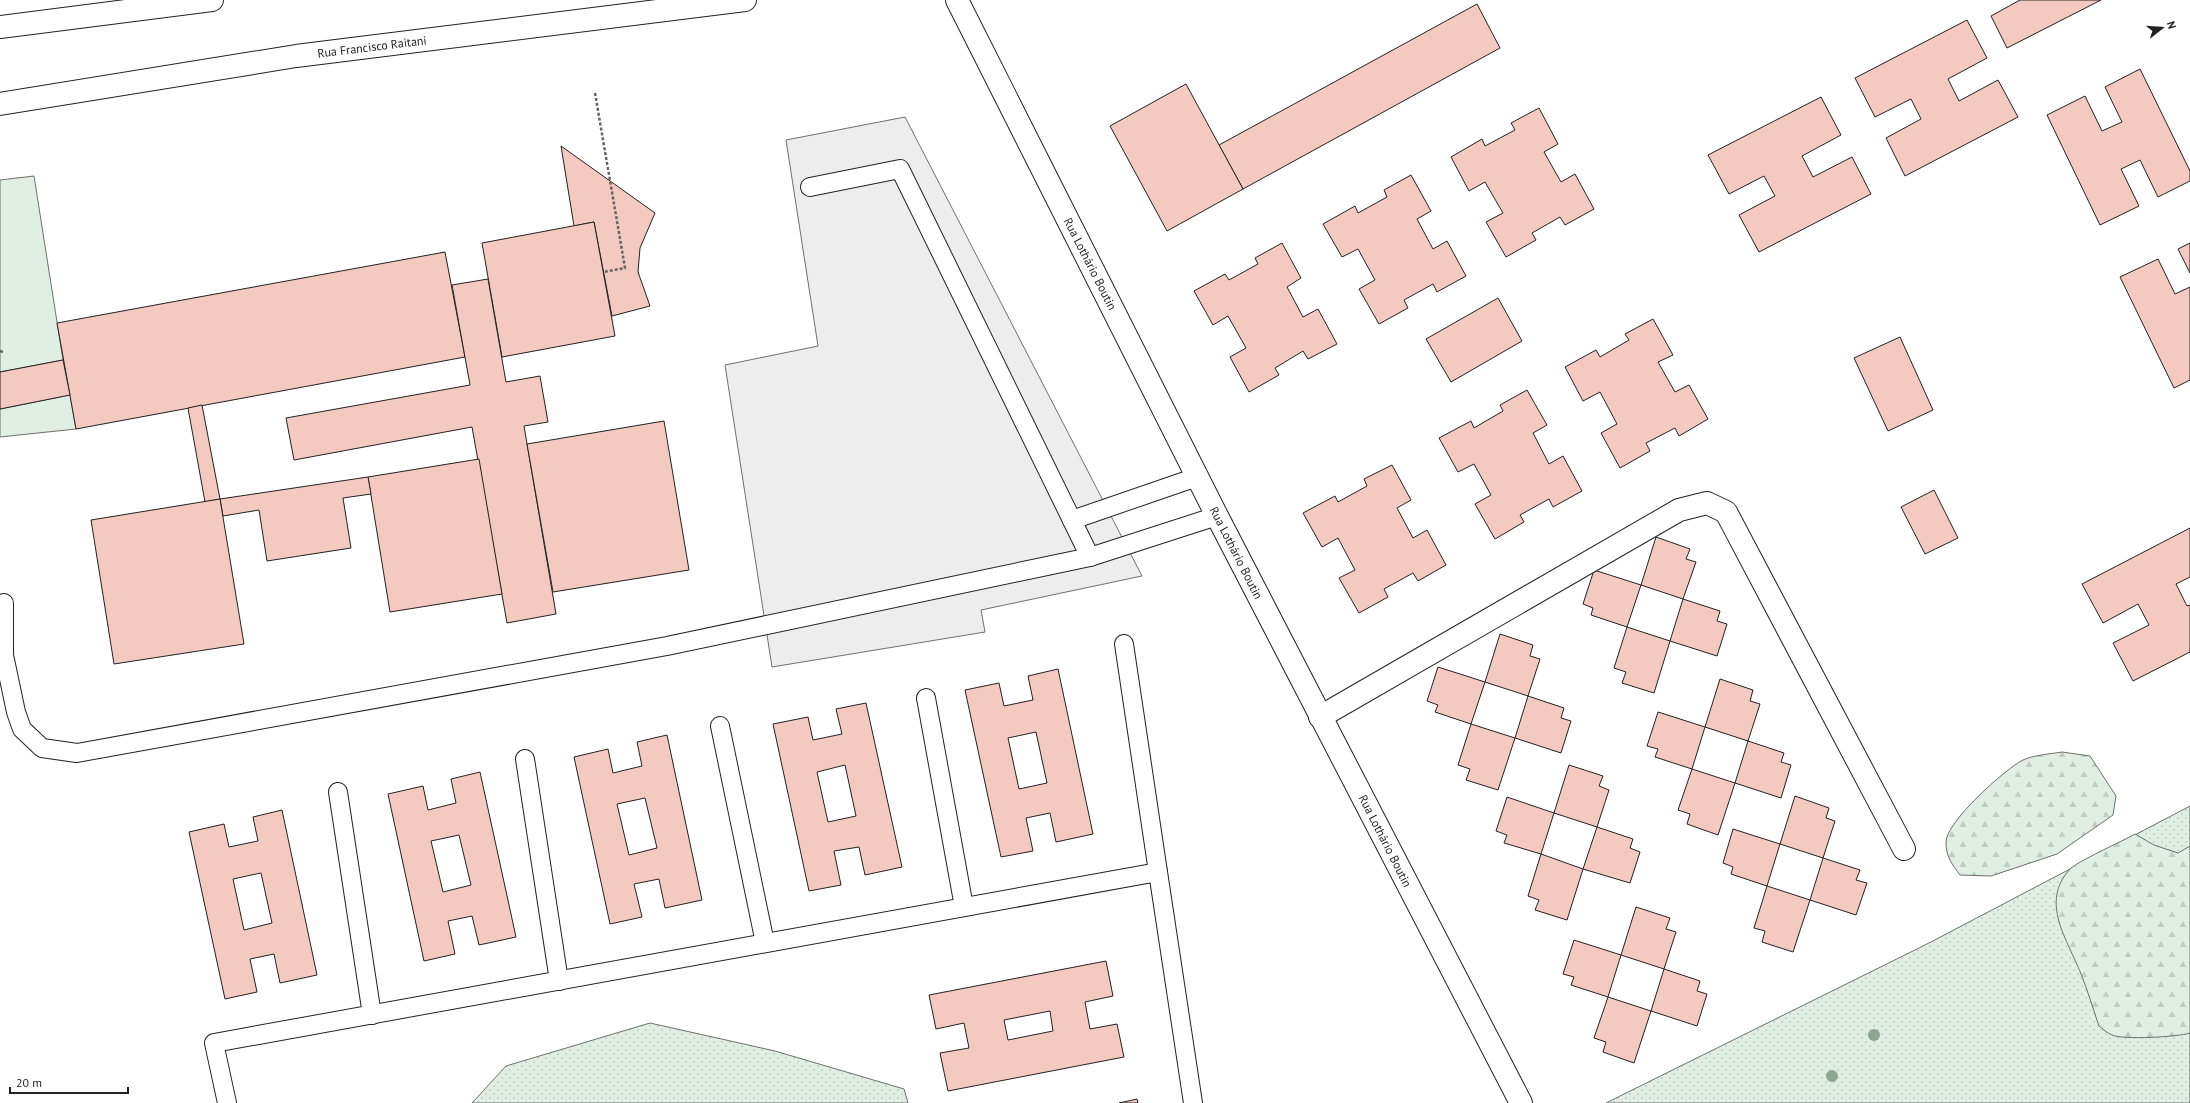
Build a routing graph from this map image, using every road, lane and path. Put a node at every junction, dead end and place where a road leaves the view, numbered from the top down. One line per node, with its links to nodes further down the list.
1 (212, 0): 4 (street)
2 (745, 0): 6 (street, Rua Francisco Raitani)
3 (956, 0): 9 (street, Rua Lothário Boutin)
4 (0, 27)
5 (595, 93): 8 (path)
6 (0, 104)
7 (810, 187): 11 (lane)
8 (603, 272)
9 (1197, 477): 10 (street, Rua Lothário Boutin); 11 (lane)
10 (1217, 516): 12 (lane); 16 (street, Rua Lothário Boutin)
11 (1072, 520): 12 (lane)
12 (1090, 557): 13 (lane)
13 (4, 603)
14 (1124, 644): 21 (lane)
15 (926, 698): 22 (lane)
16 (1320, 716): 20 (street); 28 (street, Rua Lothário Boutin)
17 (720, 726): 23 (lane)
18 (525, 759): 24 (lane)
19 (338, 792): 25 (lane)
20 (1904, 849)
21 (1158, 872): 22 (lane); 27 (lane)
22 (964, 907): 23 (lane)
23 (766, 943): 24 (lane)
24 (559, 981): 25 (lane)
25 (372, 1015): 26 (lane)
26 (227, 1103)
27 (1193, 1103)
28 (1521, 1103)

